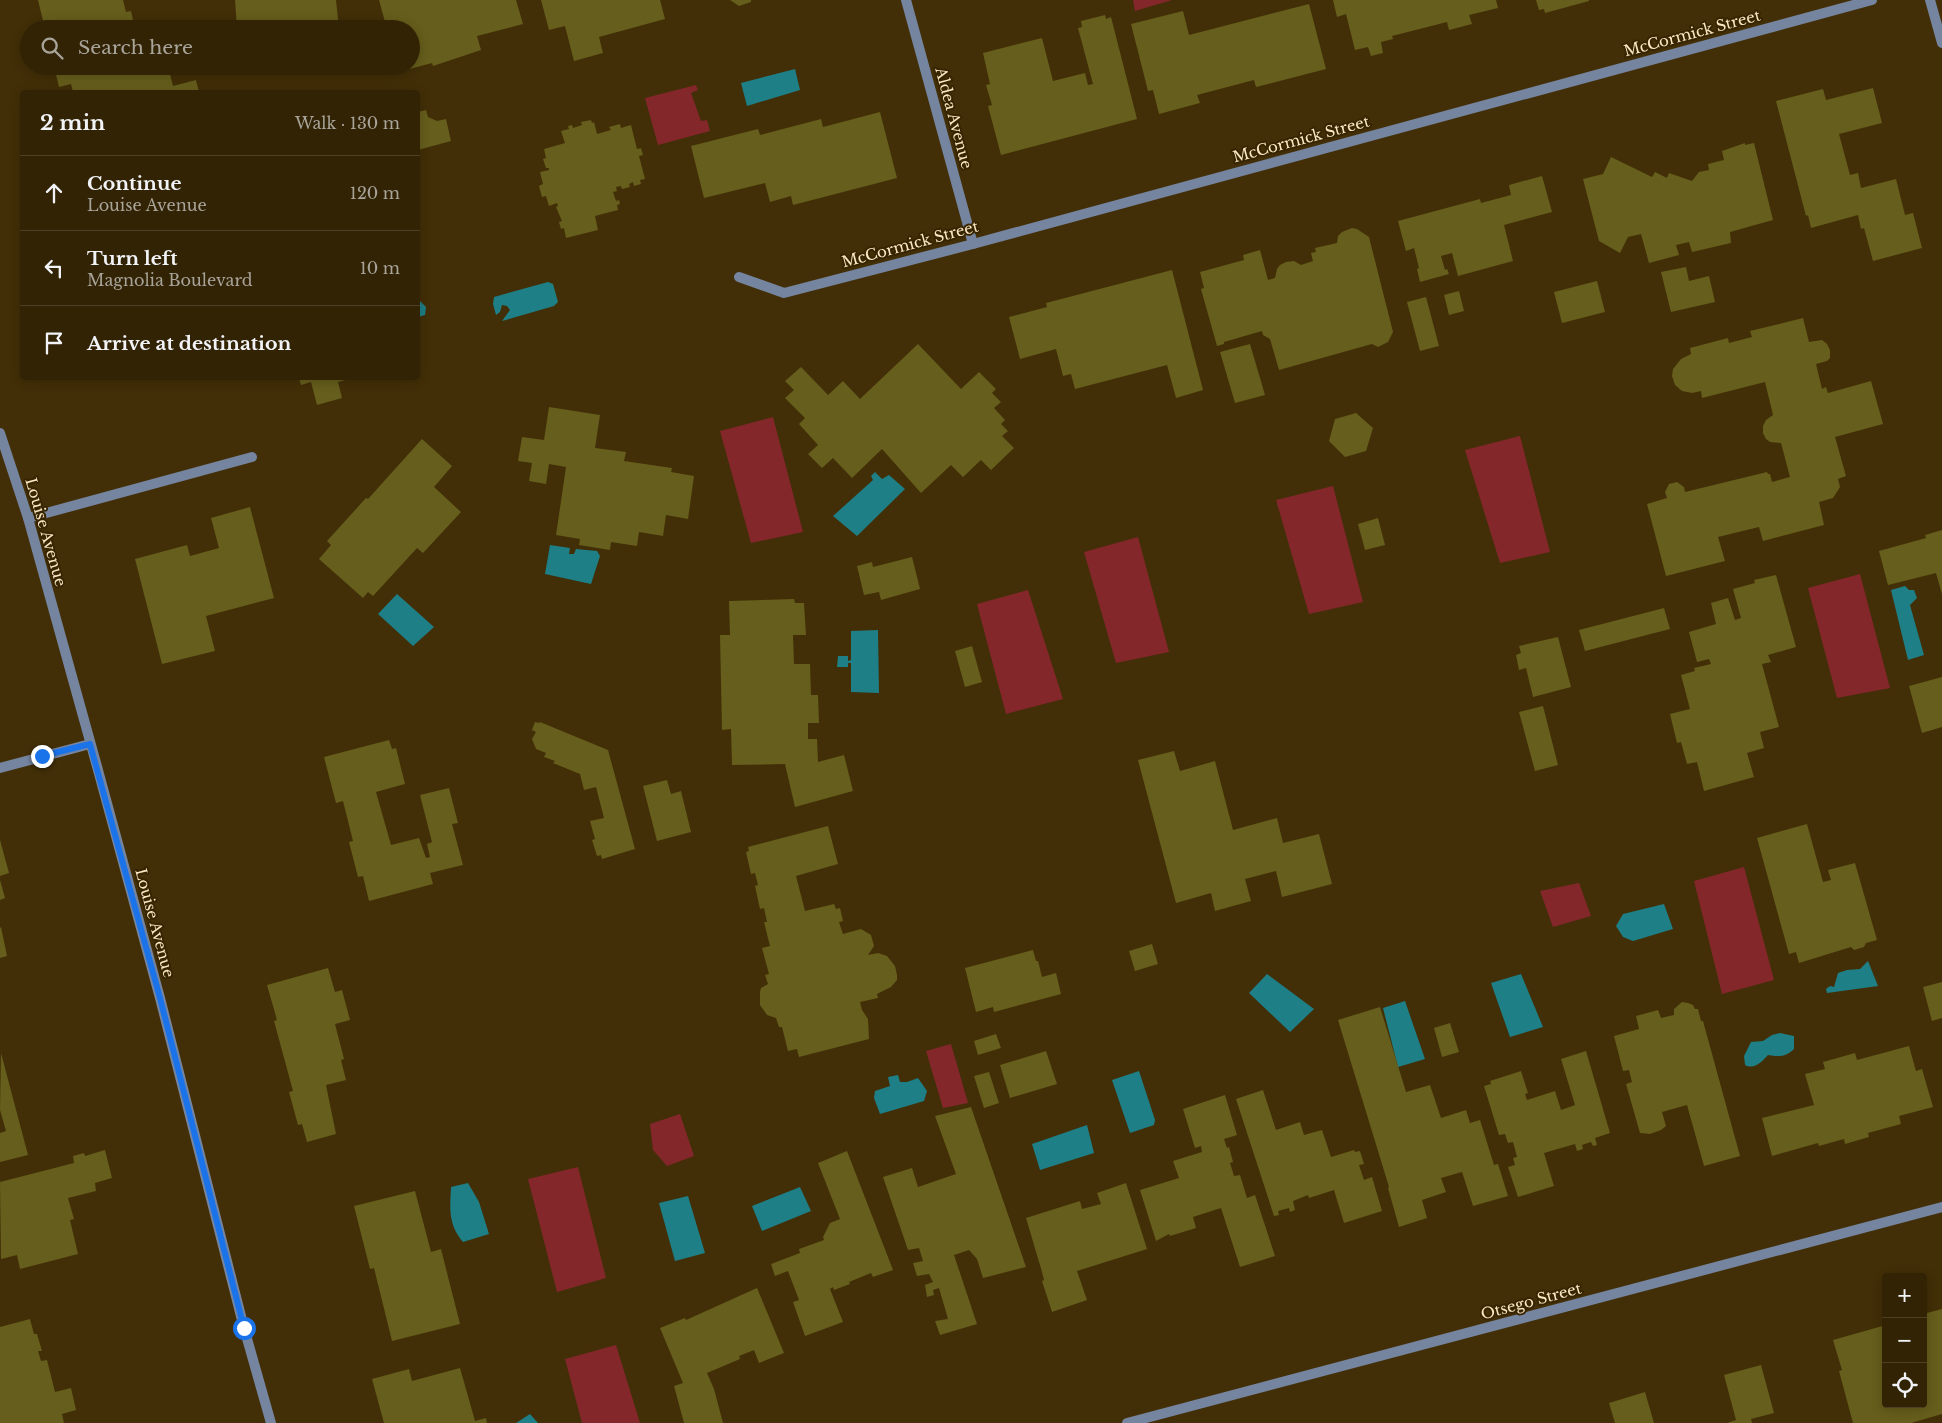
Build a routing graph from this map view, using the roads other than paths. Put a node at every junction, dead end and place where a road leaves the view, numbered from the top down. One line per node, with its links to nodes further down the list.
1 (906, 0): 5 (street, Aldea Avenue)
2 (1872, 0): 5 (street, McCormick Street)
3 (1930, 0): 4 (street)
4 (1942, 43)
5 (973, 244): 6 (street, McCormick Street)
6 (739, 276)
7 (0, 433): 9 (street, Louise Avenue)
8 (252, 457): 9 (street)
9 (28, 518): 10 (street, Louise Avenue)
10 (90, 744): 11 (street); 13 (street, Louise Avenue)
11 (0, 768)
12 (1942, 1207): 14 (street, Otsego Street)
13 (271, 1423)
14 (1127, 1423)

